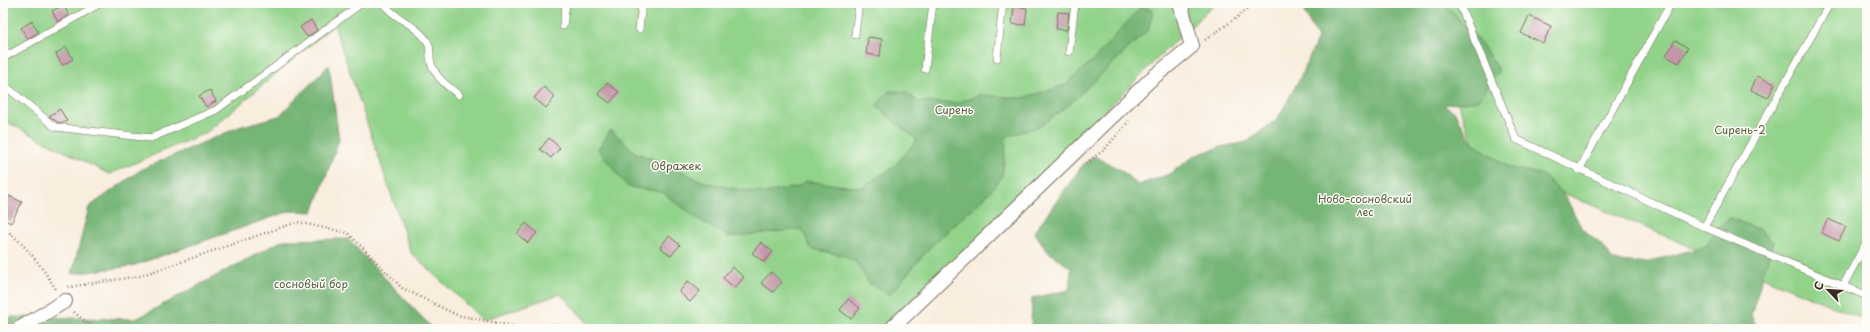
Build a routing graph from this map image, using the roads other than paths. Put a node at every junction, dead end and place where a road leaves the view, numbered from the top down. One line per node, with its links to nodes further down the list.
1 (101, 3): 18 (lane)
2 (362, 3): 21 (lane)
3 (383, 3): 22 (lane)
4 (566, 3): 14 (lane)
5 (642, 3): 15 (lane)
6 (859, 3): 16 (lane)
7 (933, 3): 20 (lane)
8 (1003, 3): 19 (lane)
9 (1075, 3): 17 (lane)
10 (1180, 3): 30 (street)
11 (1459, 3): 23 (lane)
12 (1671, 3): 23 (lane)
13 (1830, 3): 24 (lane)
14 (563, 26)
15 (639, 29)
16 (855, 35)
17 (1069, 52)
18 (3, 58)
19 (997, 58)
20 (925, 69)
21 (3, 84)
22 (459, 95)
23 (1579, 170): 24 (lane)
24 (1704, 227): 26 (lane)
25 (1867, 241): 26 (lane)
26 (1843, 286): 27 (lane)
27 (1867, 296)
28 (65, 301): 29 (street)
29 (19, 329)
30 (892, 329)

